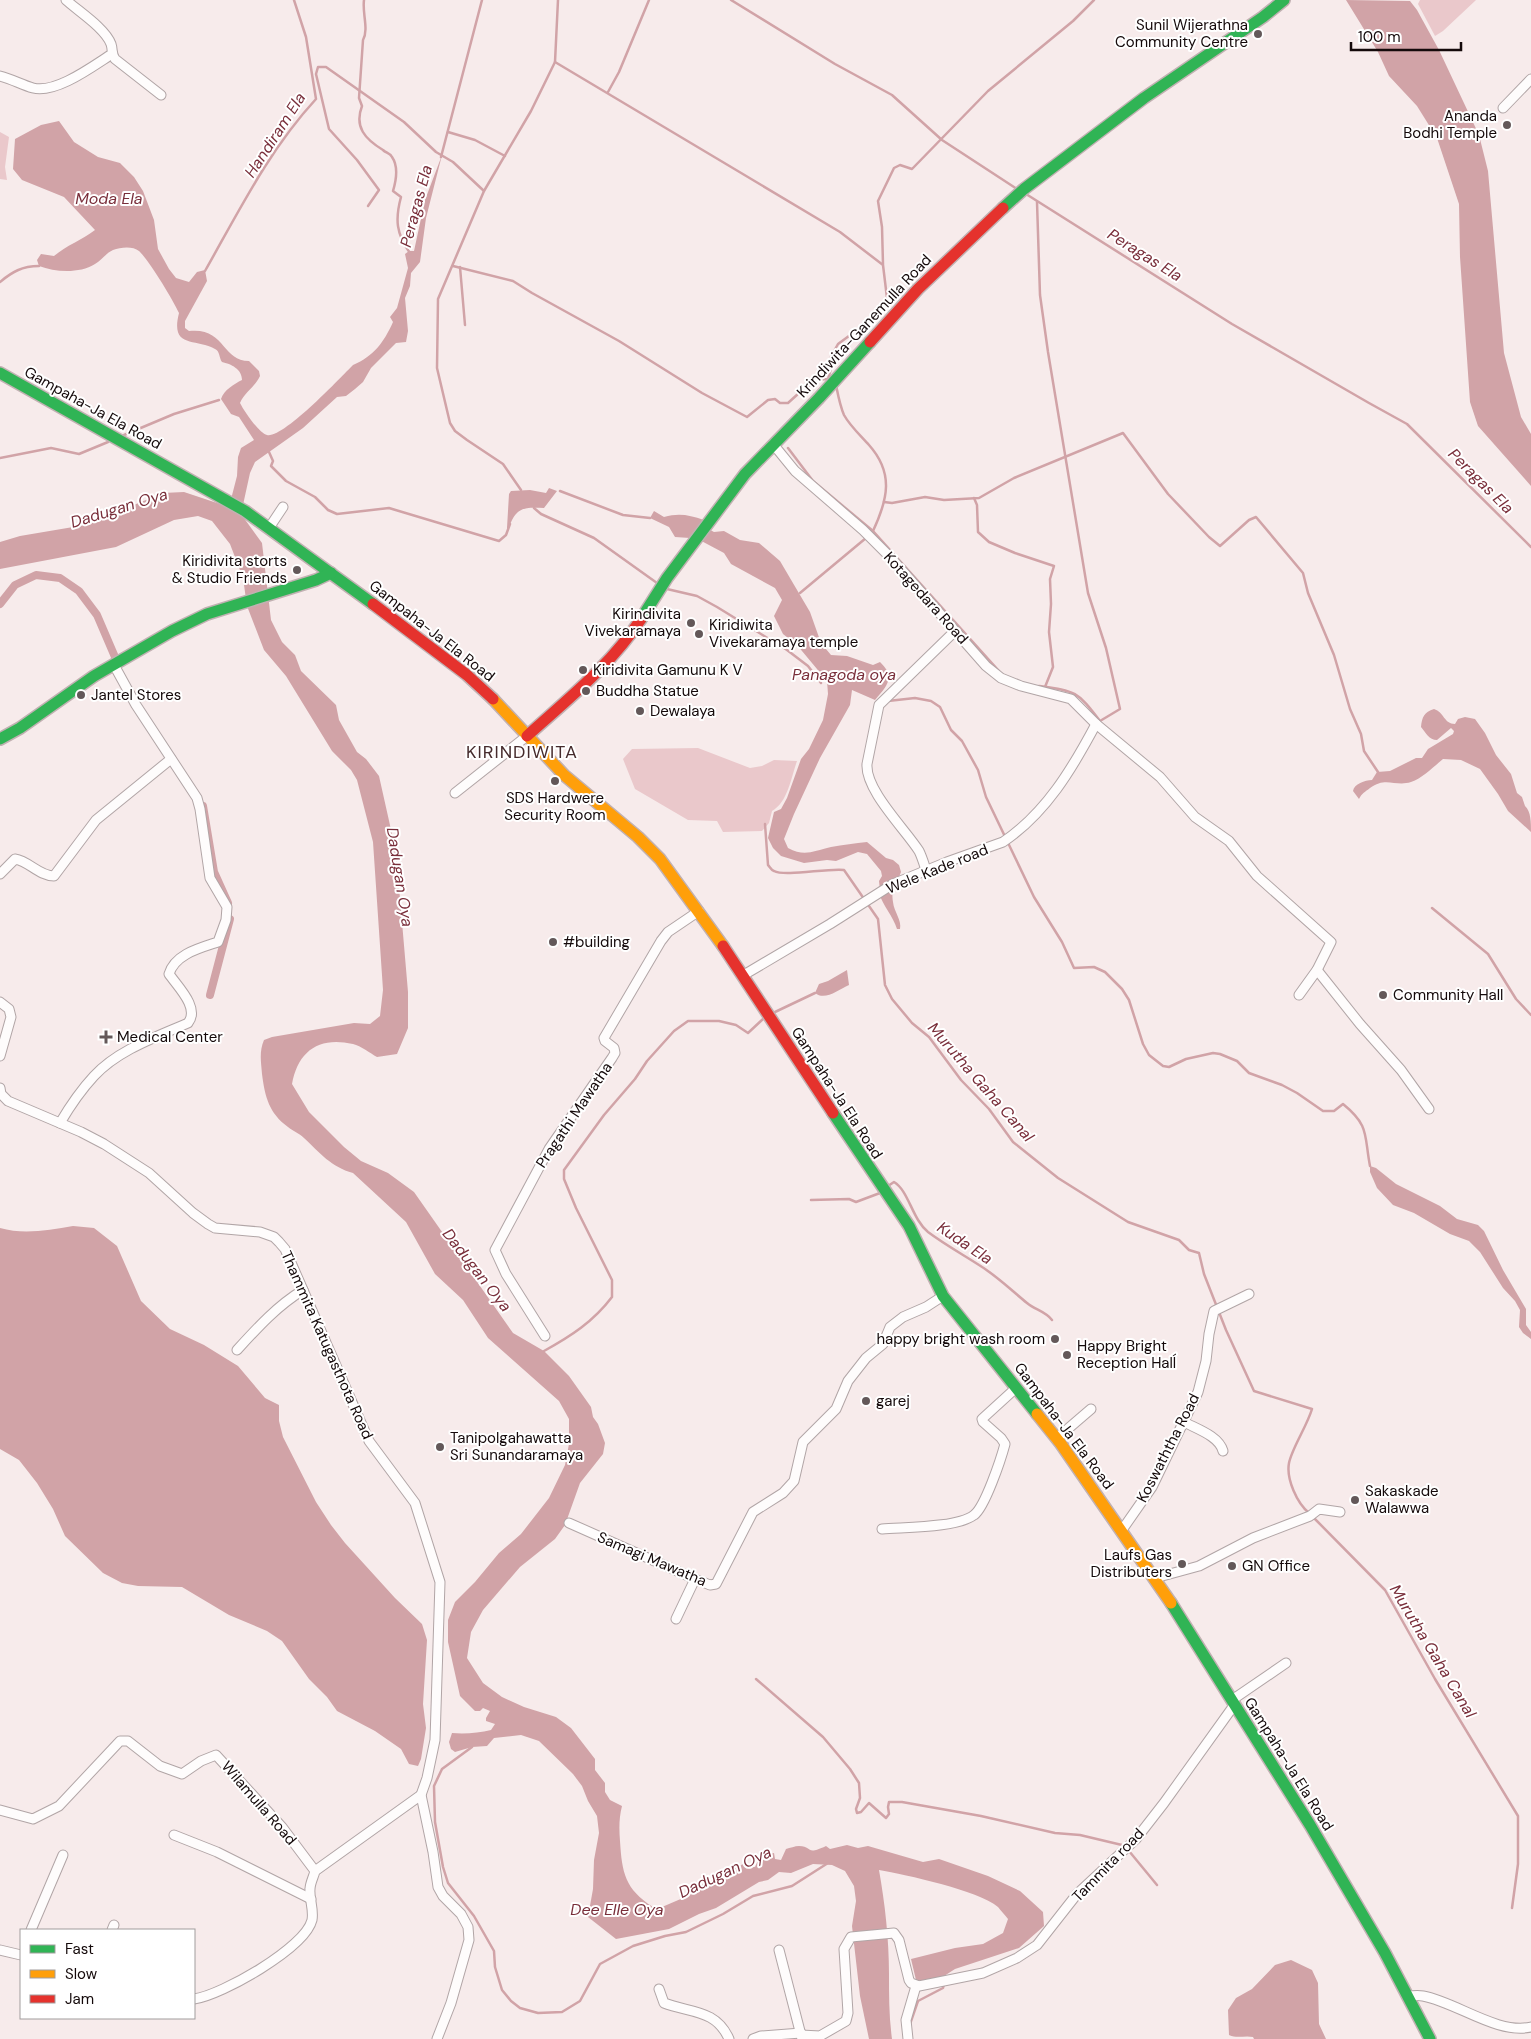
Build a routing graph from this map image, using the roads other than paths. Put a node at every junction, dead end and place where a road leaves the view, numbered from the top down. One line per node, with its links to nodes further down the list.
1 (66, 0): 3 (street)
2 (1284, 0): 9 (main road, Krindiwita-Ganemulla Road)
3 (112, 54): 4 (street); 6 (street)
4 (0, 76)
5 (1531, 79): 7 (street)
6 (161, 95)
7 (1503, 108)
8 (0, 372): 11 (main road, Gampaha-Ja Ela Road)
9 (773, 444): 13 (street, Kotagedara Road); 16 (main road, Krindiwita-Ganemulla Road)
10 (283, 507): 11 (street)
11 (269, 528): 12 (main road, Gampaha-Ja Ela Road)
12 (332, 573): 14 (main road); 16 (main road, Gampaha-Ja Ela Road)
13 (955, 631): 15 (street, Kotagedara Road); 20 (street)
14 (114, 665): 17 (main road); 18 (street)
15 (1096, 724): 20 (street, Wele Kade road); 23 (street, Kotagedara Road)
16 (527, 736): 19 (street); 22 (main road, Gampaha-Ja Ela Road)
17 (0, 739)
18 (171, 759): 21 (street); 30 (street)
19 (455, 793)
20 (926, 870): 24 (street, Wele Kade road)
21 (0, 874)
22 (699, 911): 24 (main road, Gampaha-Ja Ela Road); 34 (street, Pragathi Mawatha)
23 (1317, 970): 25 (street); 29 (street)
24 (742, 976): 33 (main road, Gampaha-Ja Ela Road)
25 (1299, 994)
26 (0, 1002): 27 (street)
27 (0, 1056)
28 (0, 1088): 30 (street, Thammita Katugasthota Road)
29 (1429, 1109)
30 (60, 1123): 31 (street, Thammita Katugasthota Road)
31 (303, 1290): 35 (street); 50 (street, Thammita Katugasthota Road)
32 (1249, 1294): 38 (street, Koswaththa Road)
33 (943, 1296): 36 (main road, Gampaha-Ja Ela Road); 46 (street, Samagi Mawatha)
34 (545, 1336)
35 (237, 1350)
36 (1016, 1388): 39 (main road, Gampaha-Ja Ela Road); 43 (street)
37 (1091, 1409): 39 (street)
38 (1184, 1422): 40 (street); 44 (street, Koswaththa Road)
39 (1056, 1439): 44 (main road, Gampaha-Ja Ela Road)
40 (1223, 1451)
41 (1340, 1512): 45 (street)
42 (569, 1523): 46 (street, Samagi Mawatha)
43 (882, 1529)
44 (1122, 1530): 45 (main road, Gampaha-Ja Ela Road)
45 (1155, 1578): 49 (main road, Gampaha-Ja Ela Road)
46 (695, 1579): 47 (street)
47 (676, 1619)
48 (1286, 1663): 49 (street)
49 (1233, 1702): 60 (street, Tammita road); 62 (main road, Gampaha-Ja Ela Road)
50 (421, 1795): 54 (street); 66 (street, Thammita Katugasthota Road)
51 (0, 1810): 54 (street, Wilamulla Road)
52 (174, 1835): 55 (street)
53 (63, 1855): 56 (street)
54 (315, 1871): 55 (street)
55 (311, 1899): 63 (street)
56 (31, 1929)
57 (0, 1950): 59 (street)
58 (779, 1950): 65 (street)
59 (20, 1954)
60 (916, 1986): 65 (street); 69 (street)
61 (659, 1989): 67 (street)
62 (1407, 1996): 64 (street); 70 (main road, Gampaha-Ja Ela Road)
63 (195, 1999)
64 (1531, 2027)
65 (801, 2036): 68 (street)
66 (437, 2039)
67 (729, 2039)
68 (753, 2039)
69 (908, 2039)
70 (1430, 2039)

